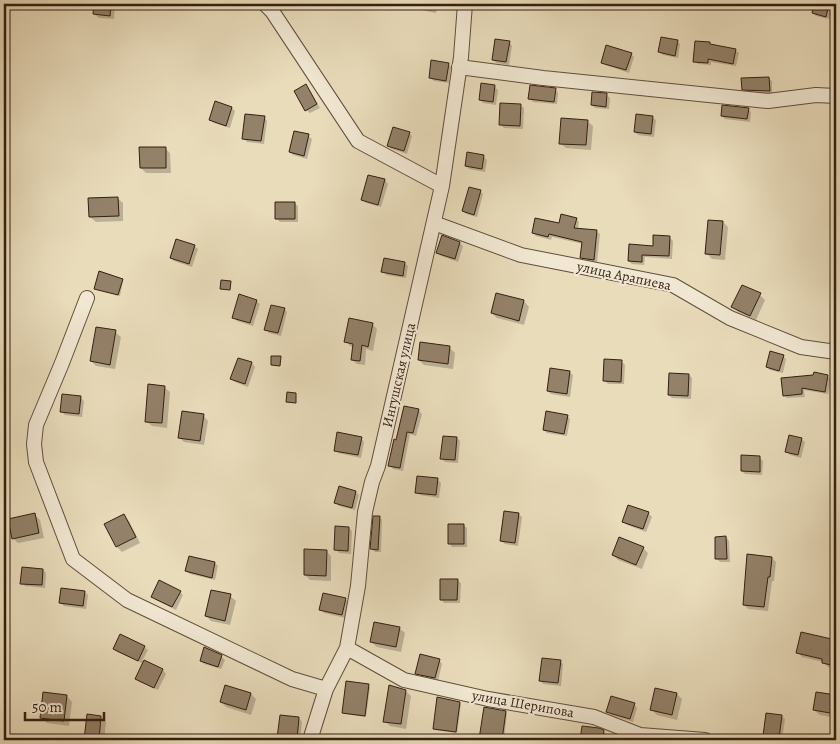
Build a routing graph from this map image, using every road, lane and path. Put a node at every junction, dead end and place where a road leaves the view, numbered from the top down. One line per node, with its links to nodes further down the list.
1 (265, 4): 5 (street)
2 (465, 4): 3 (street, Ингушская улица)
3 (459, 67): 4 (street); 5 (street, Ингушская улица)
4 (836, 96)
5 (442, 186): 6 (street, Ингушская улица)
6 (434, 223): 8 (street, улица Арапиева); 9 (street, Ингушская улица)
7 (87, 298): 10 (street)
8 (836, 352)
9 (347, 648): 10 (street, Ингушская улица); 11 (street, улица Шерипова)
10 (326, 689): 12 (street, Ингушская улица)
11 (638, 738): 13 (street, улица Шерипова)
12 (310, 740)
13 (705, 740)

